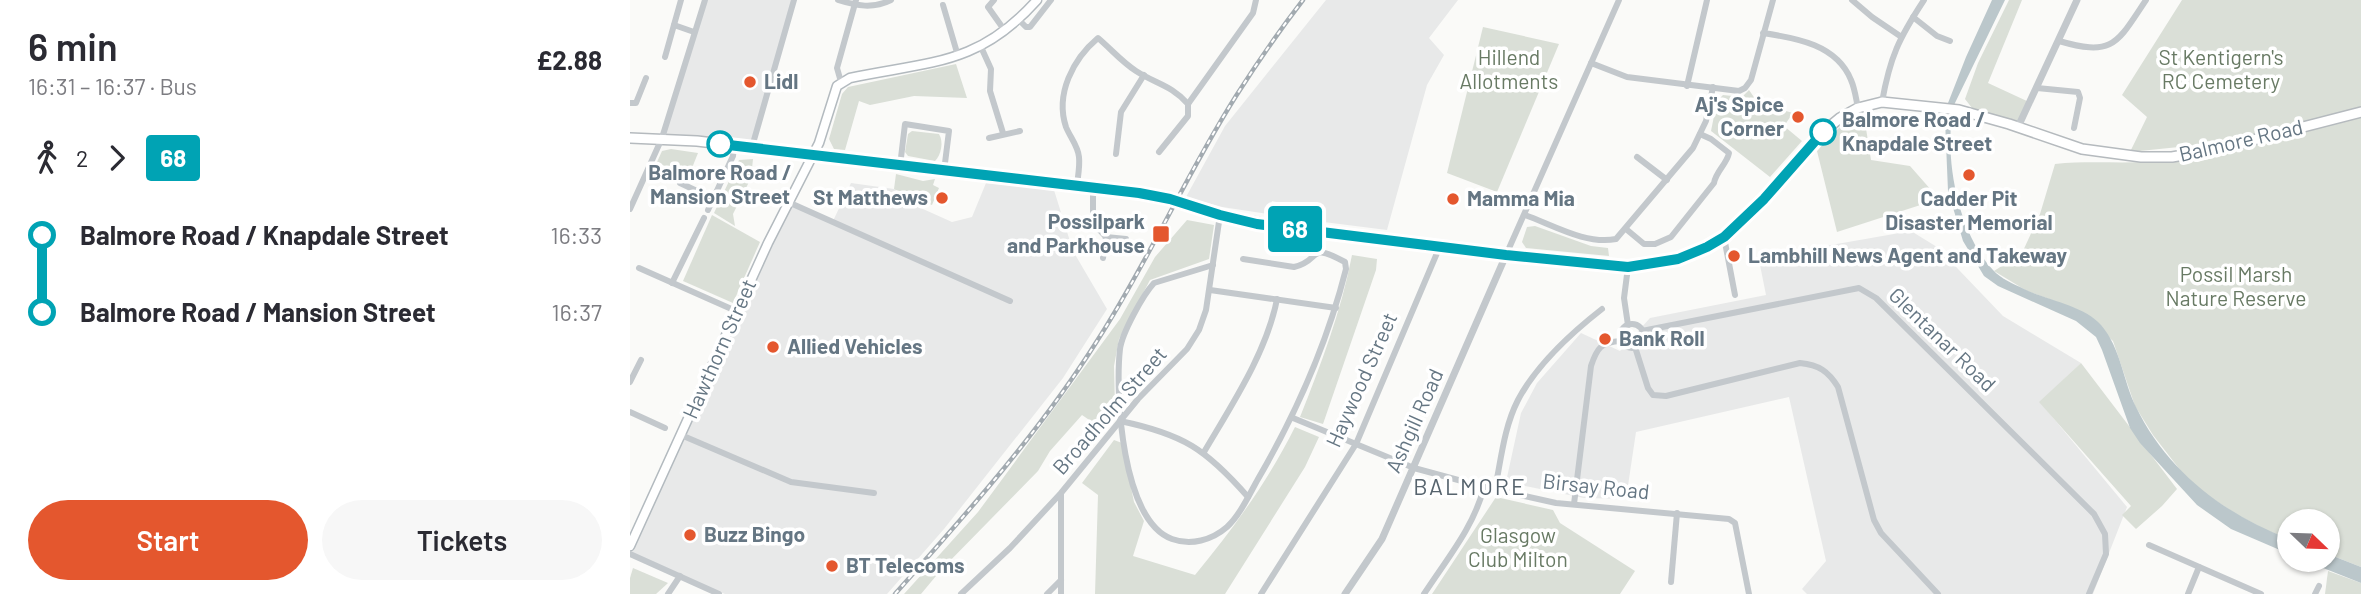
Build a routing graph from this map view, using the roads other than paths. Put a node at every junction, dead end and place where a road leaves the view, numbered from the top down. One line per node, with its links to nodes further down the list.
1 (681, 0): 21 (street)
2 (705, 0): 23 (street)
3 (794, 0): 54 (street)
4 (838, 0): 17 (street)
5 (891, 0): 17 (street)
6 (994, 0): 22 (street)
7 (1037, 0): 20 (main road)
8 (1051, 0): 20 (street)
9 (1256, 0): 40 (street)
10 (1619, 0): 31 (street)
11 (1707, 0): 35 (street)
12 (1773, 0): 24 (street)
13 (1852, 0): 25 (street)
14 (1924, 0): 19 (street)
15 (2077, 0): 27 (street)
16 (2146, 0): 27 (street)
17 (855, 3): 34 (street)
18 (943, 5): 30 (street)
19 (1913, 17): 25 (street); 26 (street)
20 (1019, 20): 22 (main road)
21 (674, 25): 23 (street); 29 (street)
22 (1005, 31): 28 (main road)
23 (694, 33): 49 (street)
24 (1763, 33): 36 (street); 41 (street)
25 (1900, 36): 38 (street)
26 (1950, 41)
27 (2059, 41): 37 (street)
28 (981, 47): 30 (main road); 46 (street)
29 (665, 57)
30 (958, 57): 34 (main road)
31 (1591, 63): 35 (street); 70 (street)
32 (1144, 75): 40 (street); 52 (street); 63 (street)
33 (646, 78): 39 (street)
34 (841, 82): 56 (main road, Hawthorn Street)
35 (1687, 86): 36 (street)
36 (1713, 87): 47 (street)
37 (2037, 88): 43 (street); 44 (street)
38 (1882, 102): 41 (main road); 43 (main road, Balmore Road)
39 (630, 103)
40 (1188, 104): 55 (street)
41 (1858, 107): 74 (main road)
42 (2361, 112): 43 (main road, Balmore Road)
43 (2018, 127)
44 (2074, 128)
45 (1020, 131): 46 (street)
46 (1003, 133): 50 (street)
47 (1700, 134): 61 (street); 72 (street)
48 (630, 138): 49 (main road)
49 (663, 138): 53 (main road); 67 (street)
50 (989, 138)
51 (1106, 139): 52 (street)
52 (1117, 140): 57 (street)
53 (734, 145): 54 (main road); 65 (street)
54 (752, 147): 56 (main road)
55 (1159, 152)
56 (813, 154): 59 (main road); 66 (main road, Hawthorn Street)
57 (1116, 154)
58 (1637, 157): 61 (street)
59 (900, 166): 60 (main road); 60 (street)
60 (944, 171): 63 (main road)
61 (1667, 180): 72 (street)
62 (680, 183): 65 (street)
63 (1077, 185): 64 (main road)
64 (1093, 187): 69 (main road, bridge); 73 (street)
65 (714, 199): 68 (street)
66 (788, 202): 87 (street); 90 (main road, Hawthorn Street)
67 (630, 209)
68 (708, 210)
69 (1220, 215): 76 (main road); 80 (street, Broadholm Street)
70 (1525, 215): 72 (street); 77 (street)
71 (704, 218): 83 (street)
72 (1626, 229)
73 (1106, 237): 75 (street); 78 (street)
74 (1724, 237): 81 (main road); 85 (street)
75 (1126, 239)
76 (1440, 246): 77 (main road); 102 (street, Haywood Street)
77 (1506, 255): 81 (main road); 104 (street, Ashgill Road)
78 (1103, 258)
79 (1243, 259): 88 (street)
80 (1213, 265): 84 (street, Broadholm Street); 99 (street)
81 (1628, 267): 91 (street)
82 (639, 268): 83 (street)
83 (672, 283): 90 (street)
84 (1210, 290): 86 (street); 99 (street, Broadholm Street)
85 (1735, 295)
86 (1277, 299): 88 (street); 103 (street)
87 (1010, 301)
88 (1336, 308): 98 (street)
89 (1602, 309): 106 (street)
90 (736, 311): 101 (main road, Hawthorn Street)
91 (1628, 324): 92 (street); 93 (street)
92 (1642, 331): 94 (street); 130 (street, Glentanar Road)
93 (1621, 341): 94 (street); 110 (street)
94 (1635, 347): 129 (street)
95 (641, 360): 96 (street)
96 (630, 382)
97 (630, 412): 100 (street)
98 (1296, 419): 102 (street, Birsay Road); 109 (street)
99 (1120, 421): 103 (street); 108 (street, Broadholm Street); 109 (street)
100 (665, 428)
101 (681, 435): 107 (street); 113 (main road, Hawthorn Street)
102 (1356, 444): 104 (street, Birsay Road); 125 (street, Haywood Street)
103 (1204, 452): 109 (street)
104 (1413, 468): 105 (street, Birsay Road); 126 (street, Ashgill Road)
105 (1484, 486): 106 (street, Birsay Road); 127 (street)
106 (1495, 489): 110 (street, Birsay Road)
107 (874, 493)
108 (1061, 494): 117 (street); 122 (street, Broadholm Street)
109 (1248, 497)
110 (1574, 504): 111 (street, Birsay Road)
111 (1677, 513): 118 (street); 128 (street, Birsay Road)
112 (2149, 545): 115 (street)
113 (630, 546)
114 (630, 554): 116 (street)
115 (2200, 567): 131 (street); 132 (street)
116 (680, 576): 120 (street); 121 (street)
117 (1062, 580): 123 (street); 124 (street)
118 (1671, 582)
119 (2319, 586): 133 (street)
120 (668, 594)
121 (719, 594)
122 (961, 594)
123 (1047, 594)
124 (1061, 594)
125 (1261, 594)
126 (1345, 594)
127 (1423, 594)
128 (1749, 594)
129 (1938, 594)
130 (2089, 594)
131 (2188, 594)
132 (2260, 594)
133 (2315, 594)

